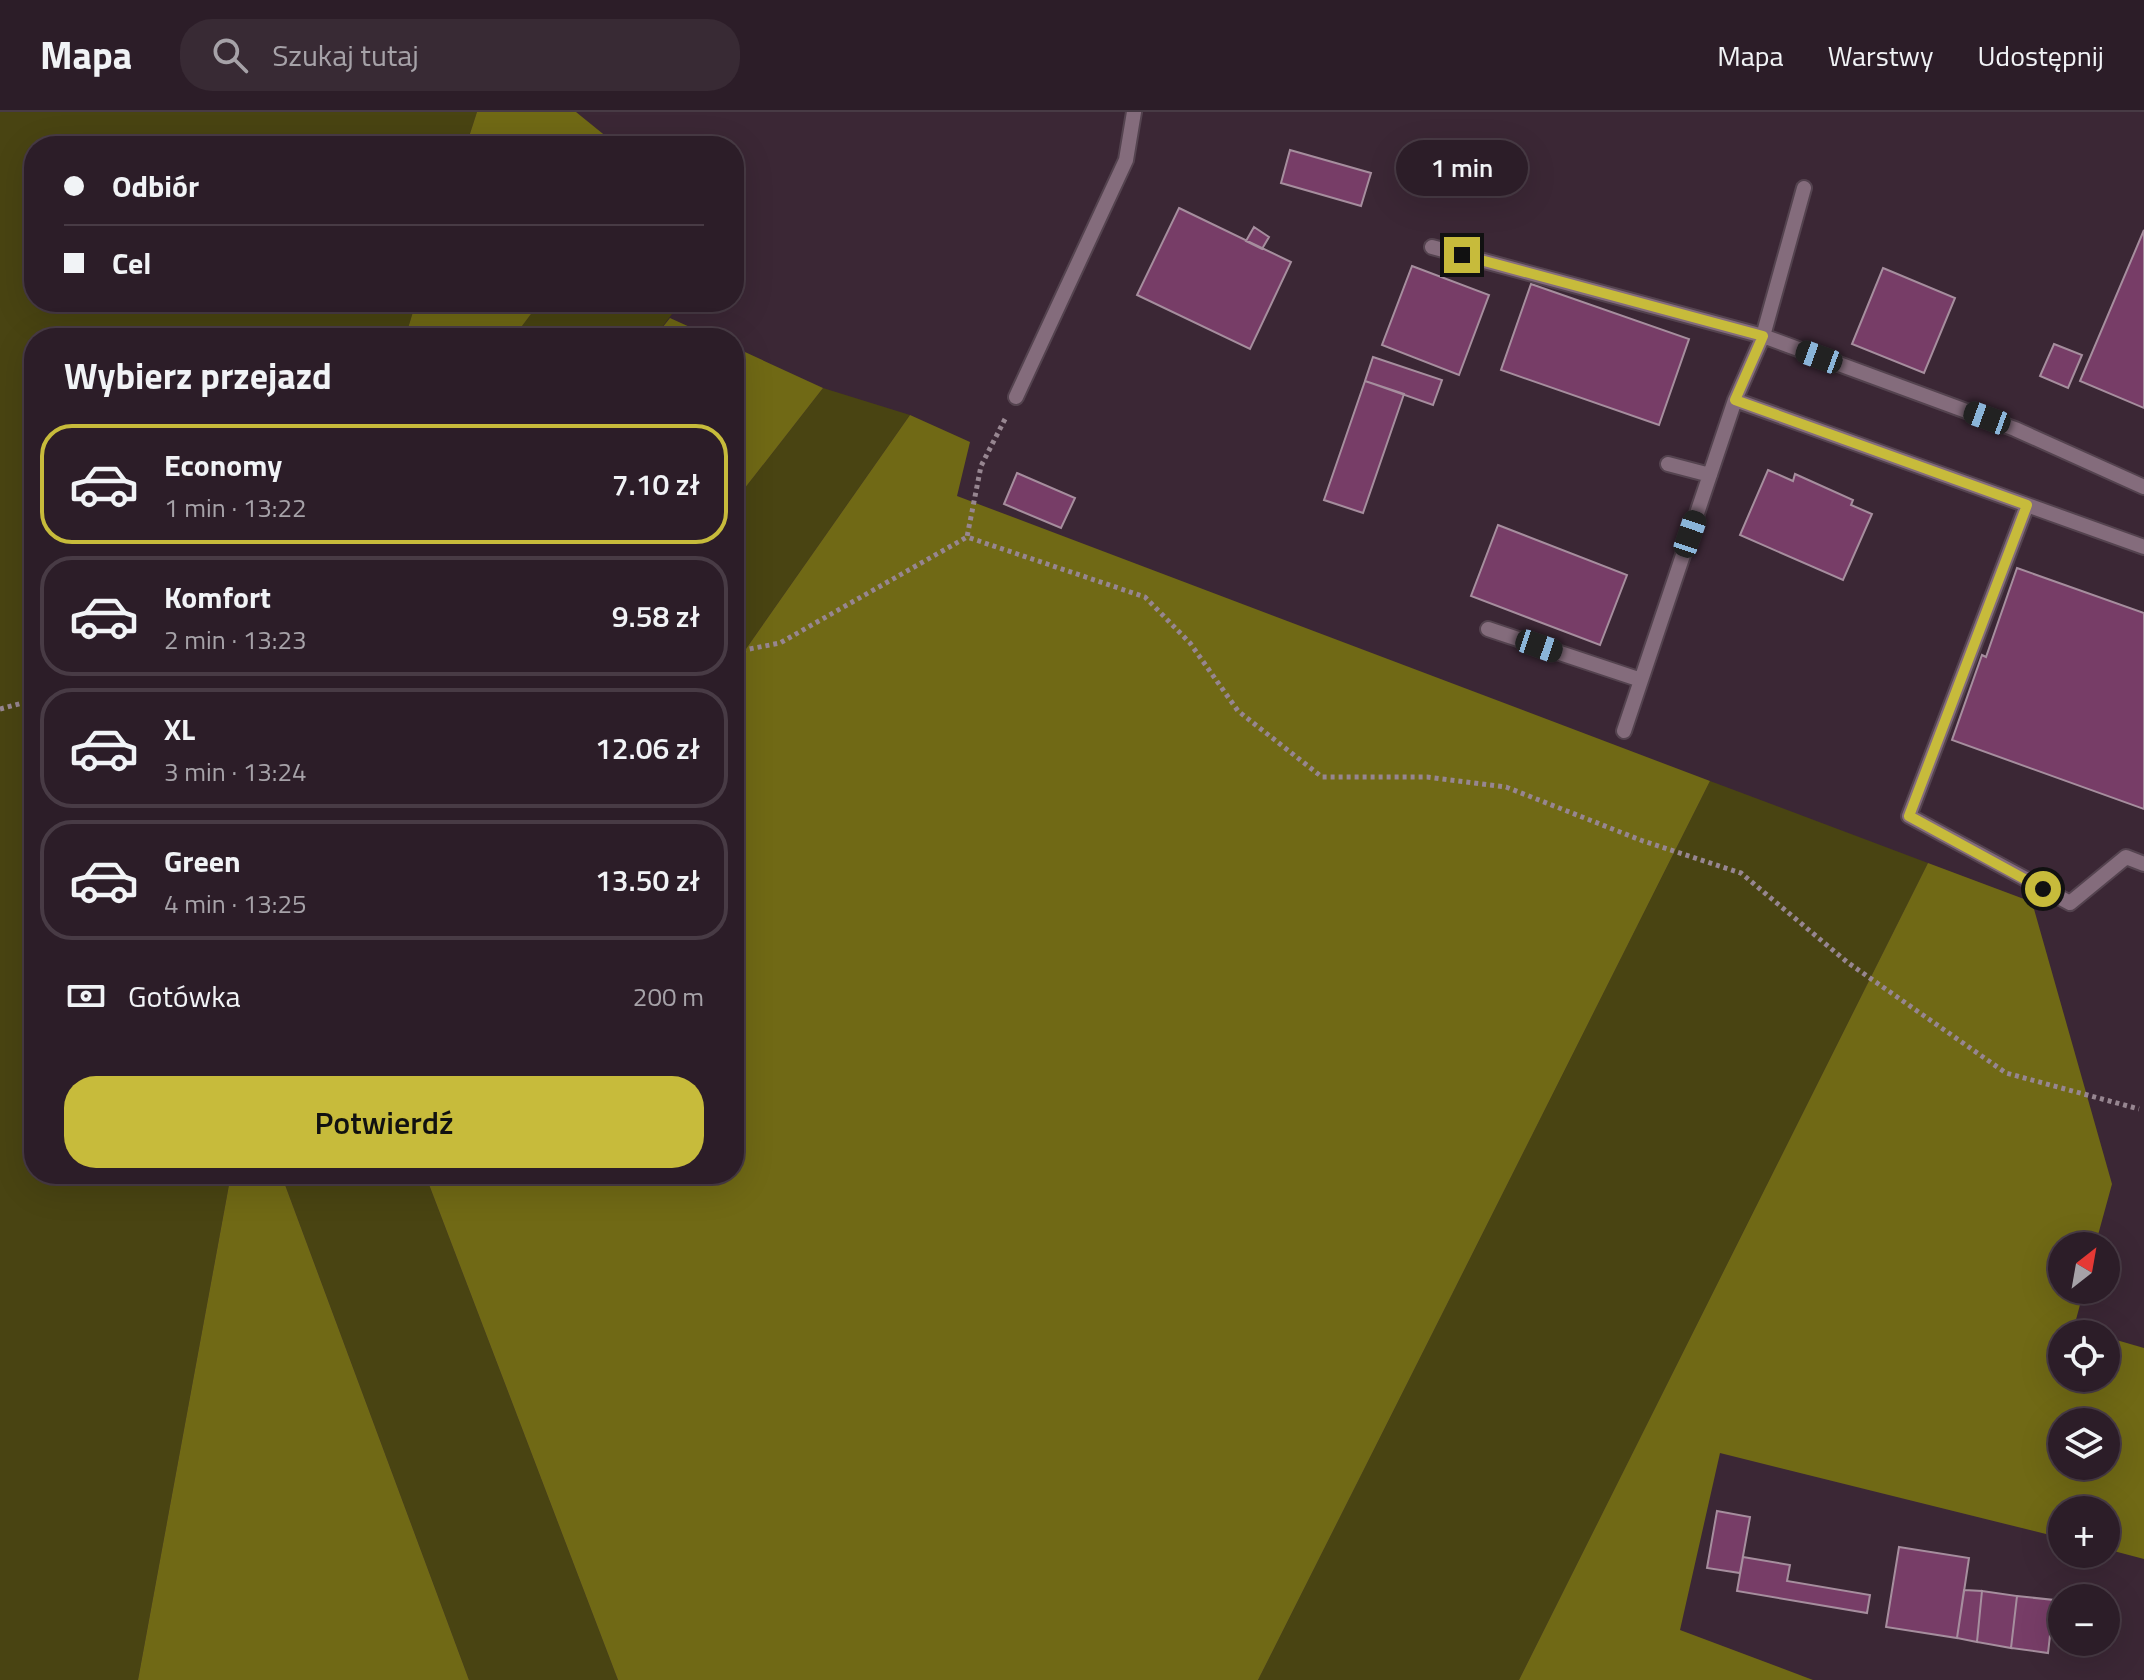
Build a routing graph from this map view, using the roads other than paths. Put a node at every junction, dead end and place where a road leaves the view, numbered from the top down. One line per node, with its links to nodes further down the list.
1 (1134, 112): 5 (lane)
2 (1804, 188): 4 (lane)
3 (1432, 247): 4 (lane)
4 (1763, 336): 6 (lane); 9 (lane)
5 (1016, 397)
6 (1735, 400): 8 (lane); 10 (lane)
7 (1668, 464): 8 (lane)
8 (1710, 475): 13 (lane)
9 (2144, 487)
10 (2027, 505): 11 (lane); 15 (lane)
11 (2144, 547)
12 (1488, 629): 13 (lane)
13 (1641, 680): 14 (lane)
14 (1624, 731)
15 (2144, 864)

